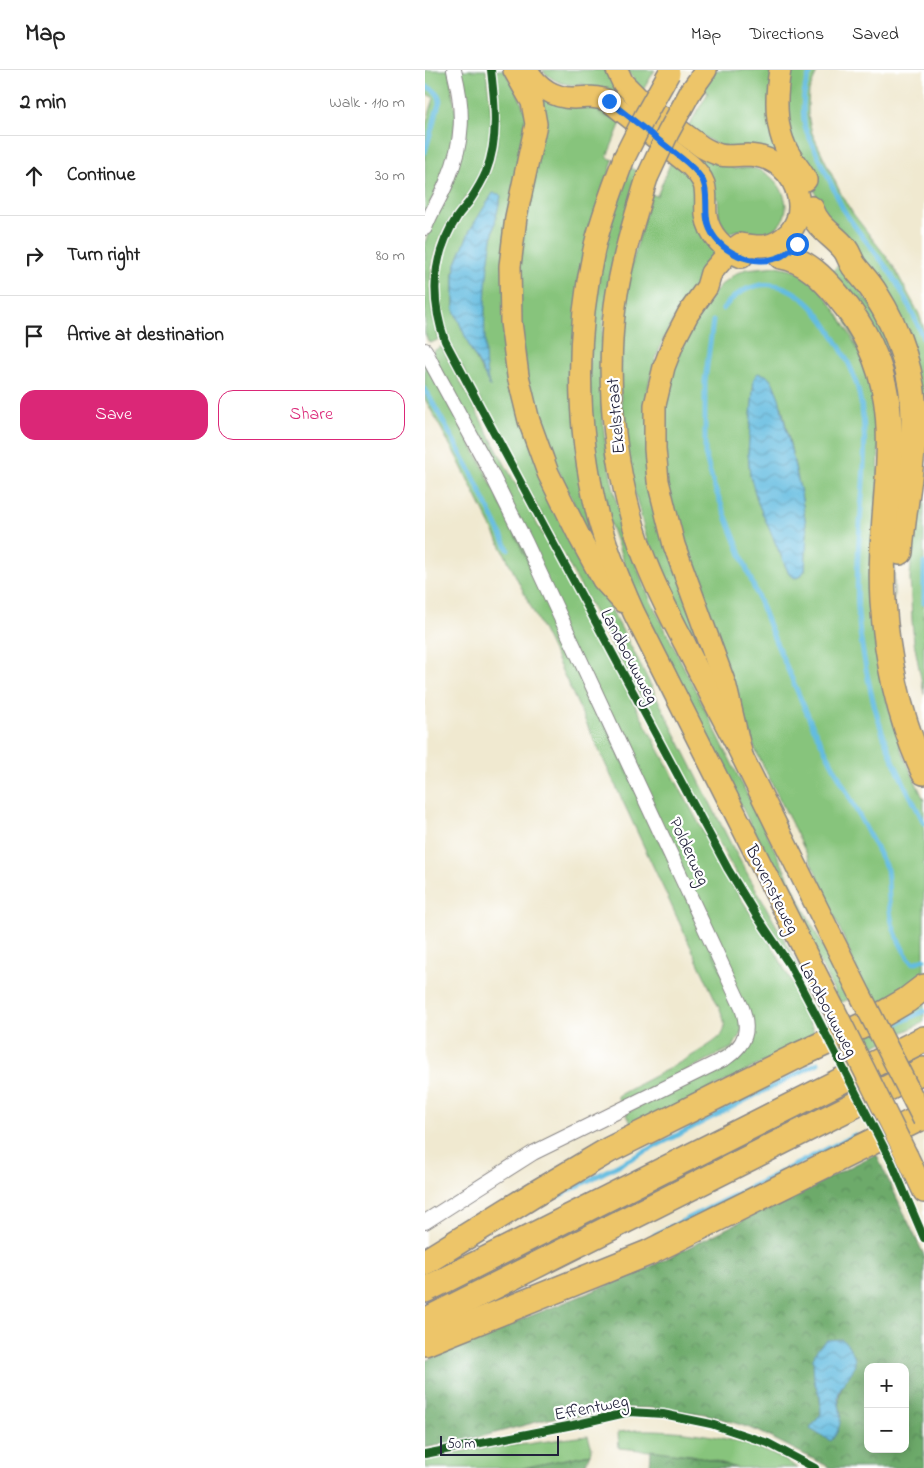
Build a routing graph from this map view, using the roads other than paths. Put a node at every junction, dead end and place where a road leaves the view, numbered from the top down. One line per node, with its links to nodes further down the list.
1 (453, 70): 9 (street)
2 (513, 70): 7 (main road)
3 (617, 70): 8 (main road)
4 (706, 70): 15 (main road, Ekelstraat, bridge)
5 (780, 70): 8 (main road)
6 (670, 72): 13 (main road, Ekelstraat, bridge)
7 (526, 80): 10 (main road); 13 (main road)
8 (805, 216): 10 (main road); 11 (main road); 14 (highway)
9 (425, 228)
10 (738, 255): 11 (main road); 15 (main road)
11 (781, 256): 16 (highway)
12 (425, 350): 23 (street, Polderweg)
13 (634, 613): 22 (main road, Bovensteweg, bridge)
14 (924, 734)
15 (742, 756): 21 (main road, Bovensteweg, bridge)
16 (924, 772)
17 (924, 987): 24 (highway)
18 (924, 1039): 25 (highway)
19 (924, 1070): 26 (highway)
20 (924, 1116): 27 (highway)
21 (924, 1120)
22 (924, 1192)
23 (425, 1222)
24 (425, 1262)
25 (425, 1290)
26 (425, 1321)
27 (425, 1343)

